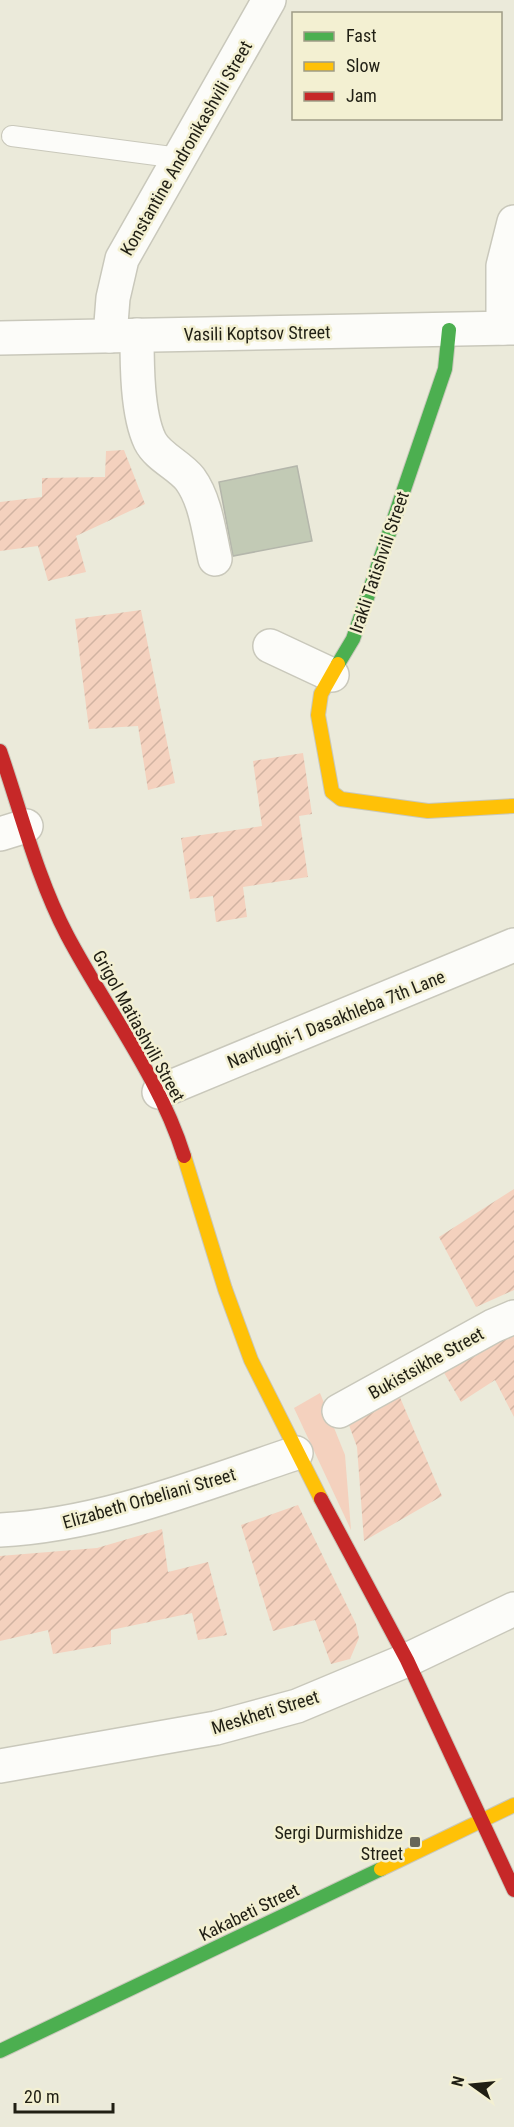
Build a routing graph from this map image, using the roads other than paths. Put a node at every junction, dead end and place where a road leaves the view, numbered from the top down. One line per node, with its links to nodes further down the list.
1 (269, 0): 3 (street, Konstantine Andronikashvili Street)
2 (12, 136): 3 (lane)
3 (179, 158): 7 (street, Konstantine Andronikashvili Street)
4 (514, 222): 5 (street)
5 (508, 328): 6 (street, Vasili Koptsov Street)
6 (449, 330): 7 (street, Vasili Koptsov Street); 11 (street, Irakli Tatishvili Street)
7 (123, 335): 8 (street, Vasili Koptsov Street); 9 (street, Konstantine Andronikashvili Street)
8 (0, 338)
9 (215, 559)
10 (270, 646): 11 (street)
11 (332, 675): 13 (street, Irakli Tatishvili Street)
12 (0, 751): 14 (street, Grigol Matiashvili Street)
13 (514, 806)
14 (13, 830): 16 (street, Grigol Matiashvili Street)
15 (514, 945): 16 (street, Navtlughi-1 Dasakhleba 7th Lane)
16 (159, 1092): 19 (street, Grigol Matiashvili Street)
17 (514, 1317): 18 (street, Bukistsikhe Street)
18 (339, 1411)
19 (296, 1453): 20 (street, Elizabeth Orbeliani Street); 22 (street)
20 (0, 1530)
21 (514, 1609): 22 (street, Meskheti Street)
22 (407, 1660): 23 (street, Meskheti Street); 25 (street)
23 (0, 1766)
24 (514, 1804): 25 (street, Kakabeti Street)
25 (482, 1820): 26 (street); 27 (street, Kakabeti Street)
26 (514, 1890)
27 (0, 2051)

